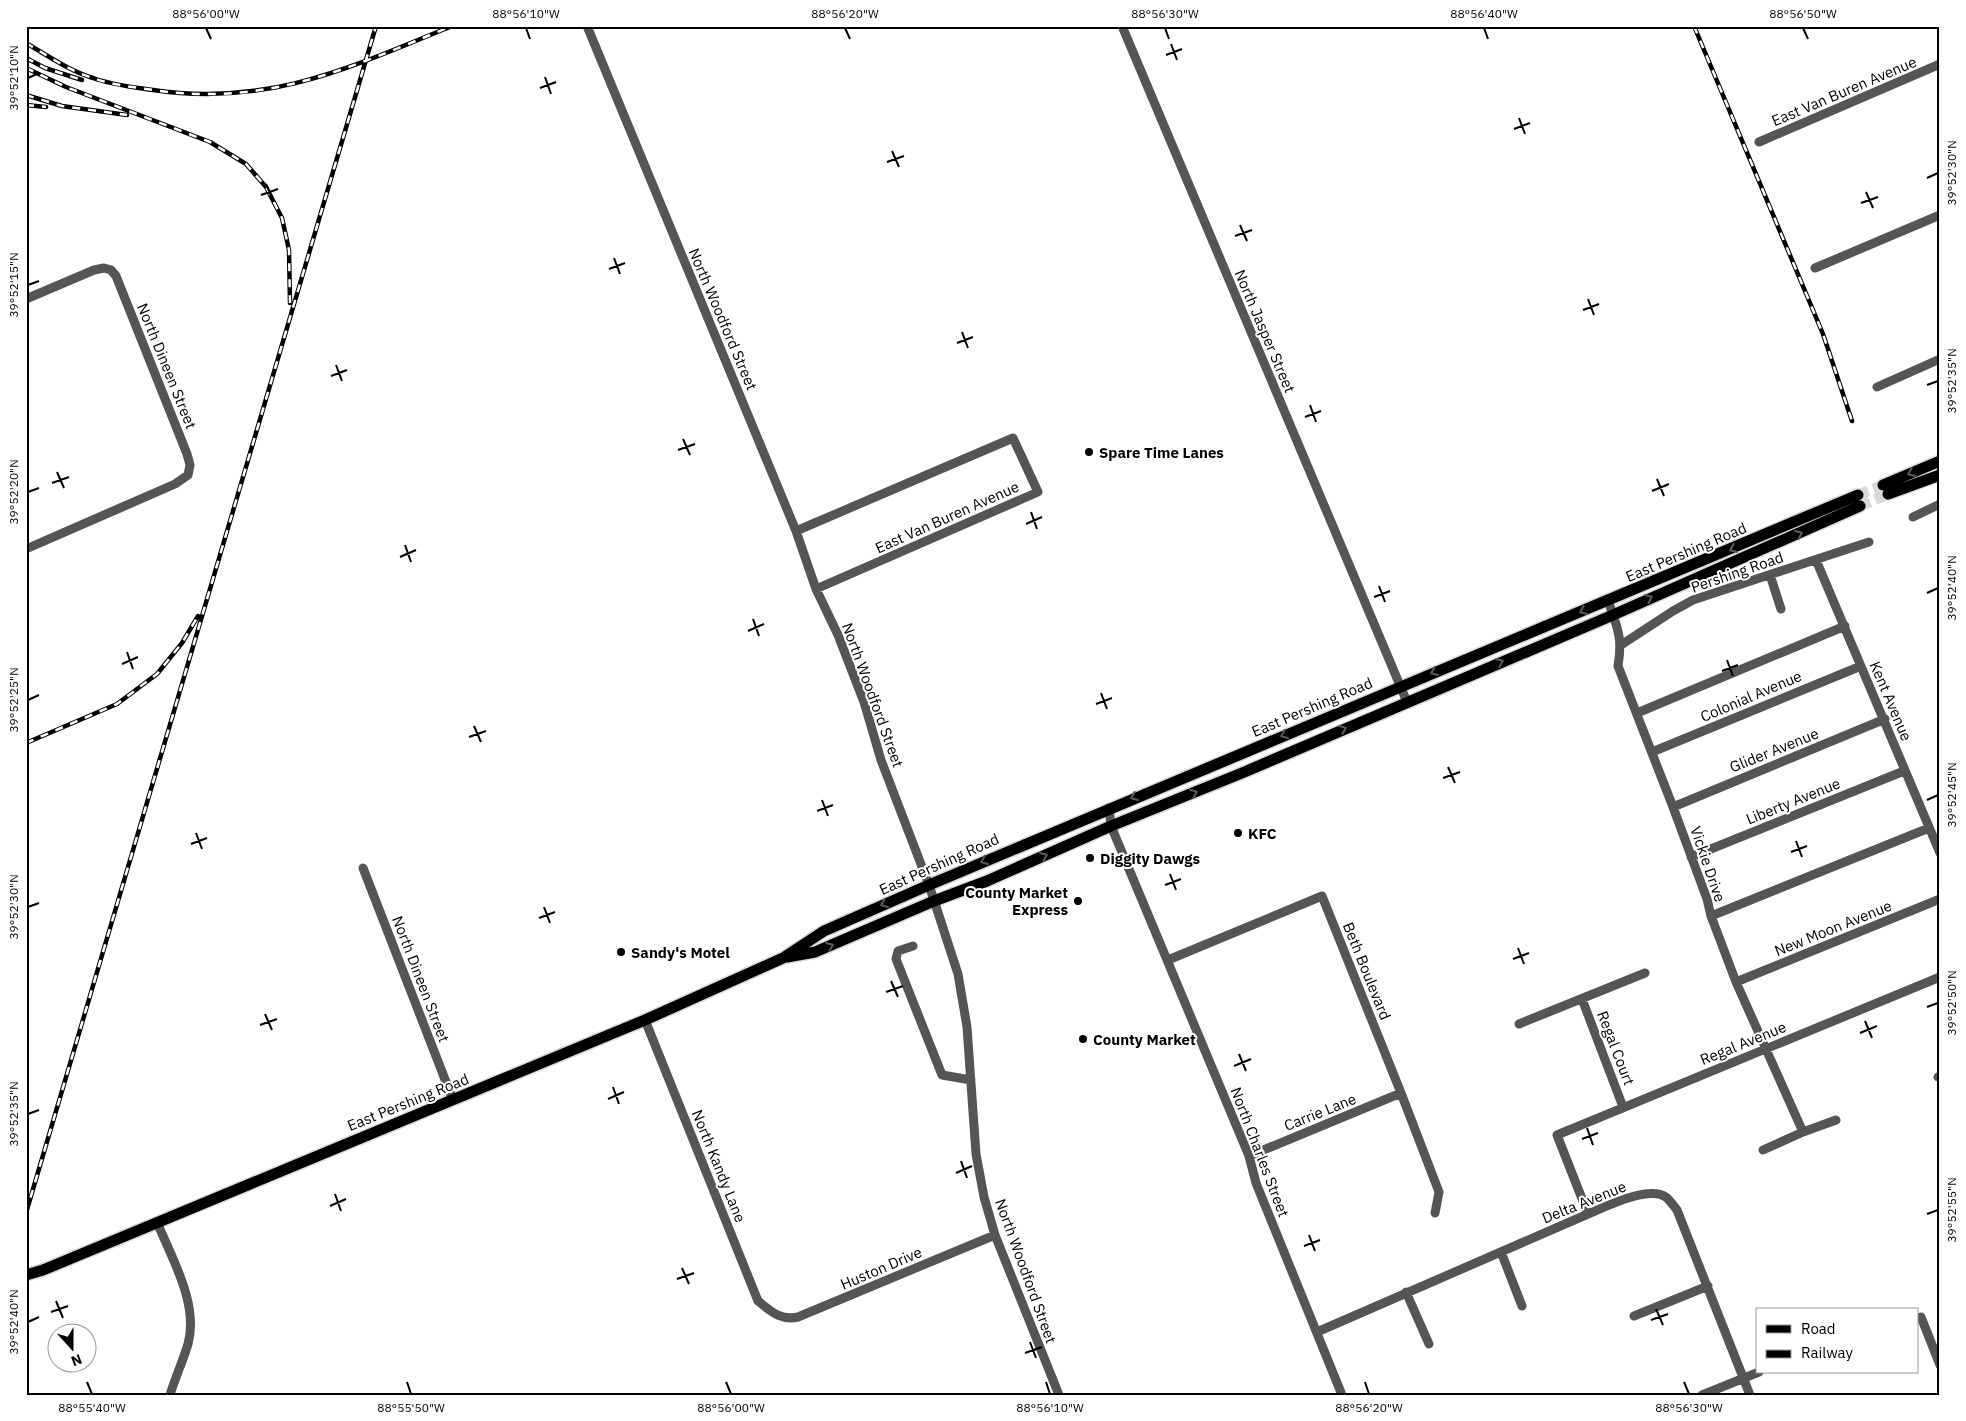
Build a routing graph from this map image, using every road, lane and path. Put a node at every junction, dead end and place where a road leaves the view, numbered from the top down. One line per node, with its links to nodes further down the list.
1 (587, 26): 14 (street, North Woodford Street)
2 (1122, 26): 26 (street, North Jasper Street)
3 (1940, 64): 4 (street, East Van Buren Avenue)
4 (1760, 142)
5 (1940, 215): 6 (street)
6 (1816, 268)
7 (26, 299): 16 (street, North Dineen Street)
8 (1940, 359): 9 (street)
9 (1877, 387)
10 (1940, 461): 11 (main road, one-way to 11)
11 (1940, 475)
12 (1940, 504): 13 (street)
13 (1913, 517)
14 (796, 531): 19 (street, North Woodford Street); 19 (street, East Van Buren Avenue)
15 (1870, 542): 17 (street, Pershing Road)
16 (26, 549)
17 (1816, 560): 18 (street, Pershing Road); 23 (street, Kent Avenue)
18 (1770, 575): 21 (street); 24 (street, Pershing Road)
19 (816, 589): 39 (street, North Woodford Street)
20 (1608, 600): 22 (street, Vickie Drive); 22 (main road, East Pershing Road, one-way to 20); 26 (main road, East Pershing Road, one-way to 26)
21 (1781, 609)
22 (1613, 614): 24 (street, Vickie Drive); 27 (main road, East Pershing Road, one-way to 22)
23 (1845, 626): 25 (street, Kent Avenue); 28 (street)
24 (1621, 645): 28 (street, Vickie Drive)
25 (1861, 666): 29 (street, Kent Avenue); 30 (street, Colonial Avenue)
26 (1400, 686): 27 (street, North Jasper Street); 33 (main road, East Pershing Road, one-way to 33)
27 (1407, 702): 34 (main road, East Pershing Road, one-way to 27)
28 (1637, 713): 30 (street, Vickie Drive)
29 (1885, 719): 31 (street, Kent Avenue); 32 (street, Glider Avenue)
30 (1652, 752): 32 (street, Vickie Drive)
31 (1904, 771): 35 (street, Kent Avenue); 37 (street, Liberty Avenue)
32 (1673, 806): 37 (street, Vickie Drive)
33 (1109, 808): 34 (street, North Charles Street); 39 (main road, East Pershing Road, one-way to 39)
34 (1111, 826): 41 (main road, East Pershing Road, one-way to 34); 45 (street, North Charles Street)
35 (1929, 828): 36 (street, Kent Avenue); 42 (street)
36 (1940, 854)
37 (1692, 857): 42 (street, Vickie Drive)
38 (363, 868): 55 (street, North Dineen Street)
39 (929, 885): 41 (street, North Woodford Street); 44 (main road, East Pershing Road, one-way to 44)
40 (1940, 899): 48 (street, New Moon Avenue)
41 (934, 901): 44 (main road, East Pershing Road, one-way to 41); 53 (street, North Woodford Street)
42 (1711, 916): 48 (street, Vickie Drive)
43 (913, 946): 53 (street)
44 (783, 958): 50 (main road, East Pershing Road)
45 (1168, 960): 54 (street, Beth Boulevard); 60 (street, North Charles Street)
46 (1645, 973): 49 (street, Regal Court)
47 (1940, 977): 52 (street, Regal Avenue)
48 (1736, 982): 52 (street, Vickie Drive)
49 (1582, 999): 51 (street, Regal Court); 56 (street, Regal Court)
50 (646, 1020): 55 (main road, East Pershing Road); 72 (street, North Kandy Lane)
51 (1518, 1024)
52 (1766, 1049): 56 (street, Regal Avenue); 58 (street, Vickie Drive)
53 (971, 1080): 64 (street, North Woodford Street)
54 (1401, 1093): 60 (street, Carrie Lane); 61 (street, Beth Boulevard)
55 (453, 1100): 63 (main road, East Pershing Road)
56 (1623, 1107): 62 (street, Regal Avenue)
57 (1836, 1120): 58 (street)
58 (1803, 1132): 59 (street)
59 (1763, 1150)
60 (1249, 1156): 75 (street, North Charles Street)
61 (1436, 1213)
62 (1588, 1214): 65 (street, Delta Avenue); 69 (street, Delta Avenue)
63 (157, 1222): 66 (main road, East Pershing Road); 80 (street)
64 (995, 1236): 72 (street, Huston Drive); 81 (street, North Woodford Street)
65 (1501, 1252): 70 (street, Delta Avenue); 71 (street)
66 (43, 1270): 67 (main road, East Pershing Road); 68 (main road, East Pershing Road)
67 (26, 1275)
68 (26, 1284)
69 (1708, 1286): 73 (street); 79 (street, Delta Avenue)
70 (1406, 1292): 75 (street, Delta Avenue); 76 (street)
71 (1522, 1306)
72 (776, 1316)
73 (1634, 1316)
74 (1921, 1318): 77 (street)
75 (1317, 1332): 82 (street, North Charles Street)
76 (1429, 1344)
77 (1940, 1365)
78 (1756, 1374): 79 (street)
79 (1744, 1379): 83 (street); 84 (street, Delta Avenue)
80 (170, 1395)
81 (1059, 1395)
82 (1342, 1395)
83 (1702, 1395)
84 (1750, 1395)

